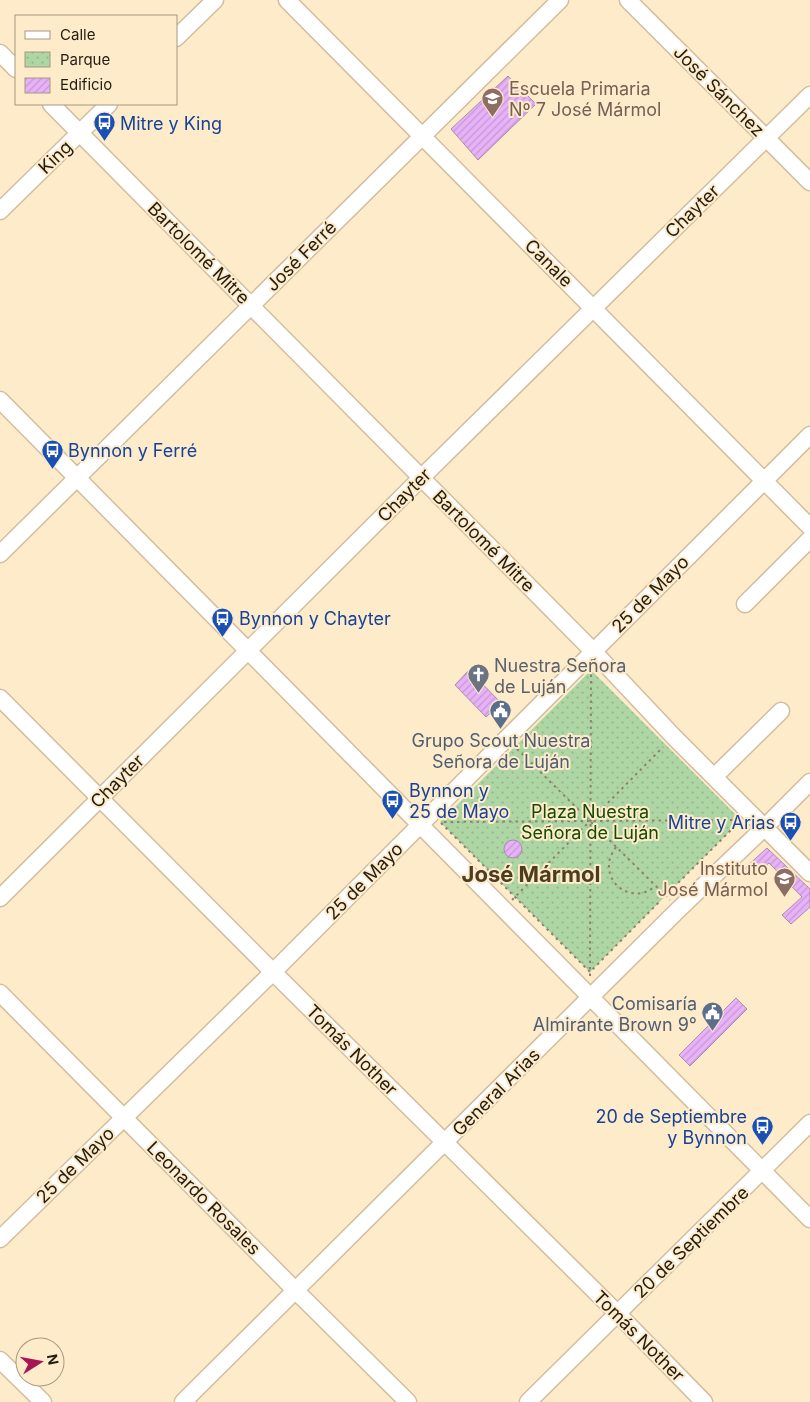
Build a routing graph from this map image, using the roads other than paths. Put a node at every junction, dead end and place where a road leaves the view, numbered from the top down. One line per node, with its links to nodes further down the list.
1 (216, 0): 5 (street)
2 (287, 0): 12 (street, Canale)
3 (560, 0): 12 (street, José Ferré)
4 (628, 0): 13 (street, José Sánchez)
5 (178, 36)
6 (0, 53): 7 (street)
7 (15, 68)
8 (810, 95): 13 (street, Chayter)
9 (52, 105): 11 (street, Bartolomé Mitre)
10 (108, 105): 11 (street, King)
11 (79, 133): 15 (street, King); 16 (street, Bartolomé Mitre)
12 (423, 136): 16 (street, José Ferré); 17 (street, Canale)
13 (766, 139): 14 (street, José Sánchez); 17 (street, Chayter)
14 (810, 182)
15 (0, 211)
16 (251, 306): 20 (street, José Ferré); 21 (street, Bartolomé Mitre)
17 (593, 308): 21 (street, Chayter); 22 (street, Canale)
18 (0, 400): 20 (street)
19 (810, 435): 22 (street, 25 de Mayo)
20 (77, 478): 25 (street, José Ferré); 27 (street)
21 (421, 478): 27 (street, Chayter); 28 (street, Bartolomé Mitre)
22 (764, 480): 23 (street, Canale); 28 (street, 25 de Mayo)
23 (810, 527)
24 (810, 539): 26 (street)
25 (0, 554)
26 (745, 604)
27 (248, 650): 33 (street, Chayter); 34 (street)
28 (593, 651): 31 (street, Bartolomé Mitre); 34 (street, 25 de Mayo)
29 (0, 698): 33 (street, Tomás Nother)
30 (781, 711): 31 (street)
31 (714, 777): 35 (street, Bartolomé Mitre)
32 (810, 782): 35 (street, General Arias)
33 (100, 798): 37 (street, Chayter); 38 (street, Tomás Nother)
34 (420, 825): 38 (street, 25 de Mayo); 40 (street)
35 (765, 828): 36 (street, Bartolomé Mitre); 40 (street, General Arias)
36 (810, 873)
37 (0, 898)
38 (272, 972): 41 (street, 25 de Mayo); 43 (street, Tomás Nother)
39 (0, 993): 41 (street, Leonardo Rosales)
40 (591, 996): 43 (street, General Arias); 44 (street)
41 (124, 1117): 46 (street, 25 de Mayo); 47 (street, Leonardo Rosales)
42 (810, 1123): 44 (street, 20 de Septiembre)
43 (445, 1143): 47 (street, General Arias); 48 (street, Tomás Nother)
44 (763, 1171): 45 (street); 48 (street, 20 de Septiembre)
45 (810, 1219)
46 (0, 1238)
47 (294, 1290): 51 (street, General Arias); 52 (street, Leonardo Rosales)
48 (617, 1314): 53 (street, 20 de Septiembre); 54 (street, Tomás Nother)
49 (0, 1360): 50 (street)
50 (42, 1402)
51 (183, 1402)
52 (408, 1402)
53 (528, 1402)
54 (704, 1402)

